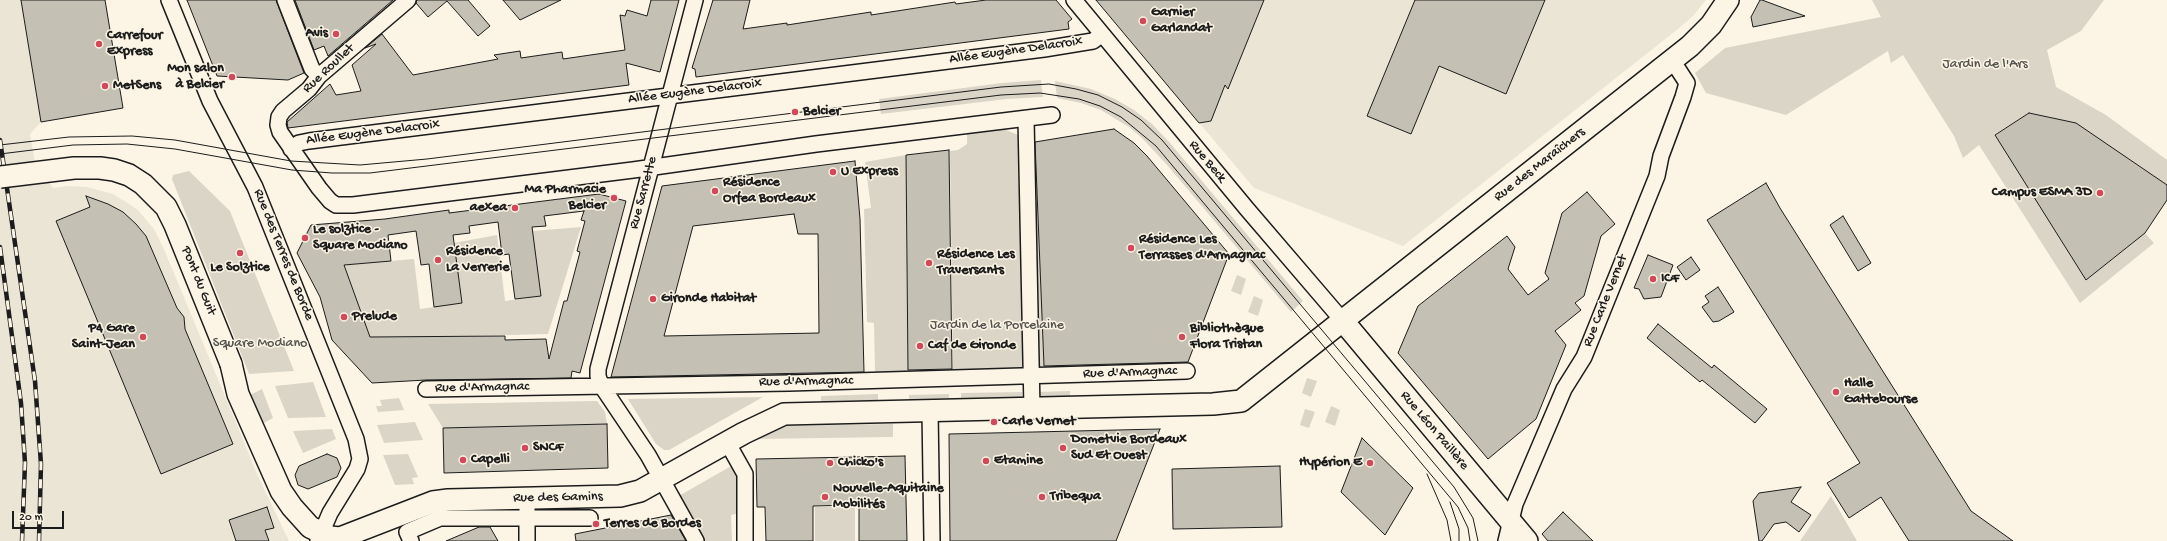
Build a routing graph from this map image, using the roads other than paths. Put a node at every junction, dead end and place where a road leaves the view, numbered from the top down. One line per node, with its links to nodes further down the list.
1 (169, 0): 29 (street, Rue des Terres de Borde)
2 (285, 0): 9 (street)
3 (408, 0): 9 (street, Rue Roullet)
4 (695, 0): 10 (street, Rue Sarrette)
5 (1074, 0): 7 (street, Rue Beck)
6 (1728, 0): 8 (main road, Rue des Maraîchers)
7 (1101, 35): 10 (street, Allée Eugène Delacroix); 16 (street, Rue Beck)
8 (1672, 60): 16 (main road, Rue des Maraîchers); 27 (street, Rue Carle Vernet)
9 (319, 76): 13 (street, Rue Roullet)
10 (670, 95): 13 (street, Allée Eugène Delacroix); 14 (street, Rue Sarrette)
11 (1052, 115): 12 (street, Allée Eugène Delacroix)
12 (1026, 119): 14 (street, Allée Eugène Delacroix); 18 (street)
13 (291, 149): 14 (street, Allée Eugène Delacroix)
14 (650, 168): 19 (street, Rue Sarrette)
15 (0, 177): 29 (main road, Pont du Guit, bridge)
16 (1343, 321): 21 (main road); 27 (main road, Rue Léon Paillère)
17 (1186, 371): 18 (street, Rue d'Armagnac)
18 (1031, 377): 19 (street, Rue d'Armagnac); 21 (street)
19 (601, 385): 20 (street, Rue d'Armagnac); 24 (street)
20 (426, 389)
21 (1032, 408): 22 (main road)
22 (930, 410): 23 (main road, Rue des Gamins); 33 (street)
23 (727, 442): 24 (main road, Rue des Gamins); 32 (street)
24 (661, 479): 25 (main road, Rue des Gamins); 31 (street)
25 (526, 508): 26 (street); 28 (street); 29 (main road, Rue des Gamins); 30 (street)
26 (590, 518)
27 (1509, 532): 34 (main road, Rue Léon Paillère)
28 (409, 536)
29 (330, 538)
30 (527, 541)
31 (696, 541)
32 (745, 541)
33 (932, 541)
34 (1527, 541)

